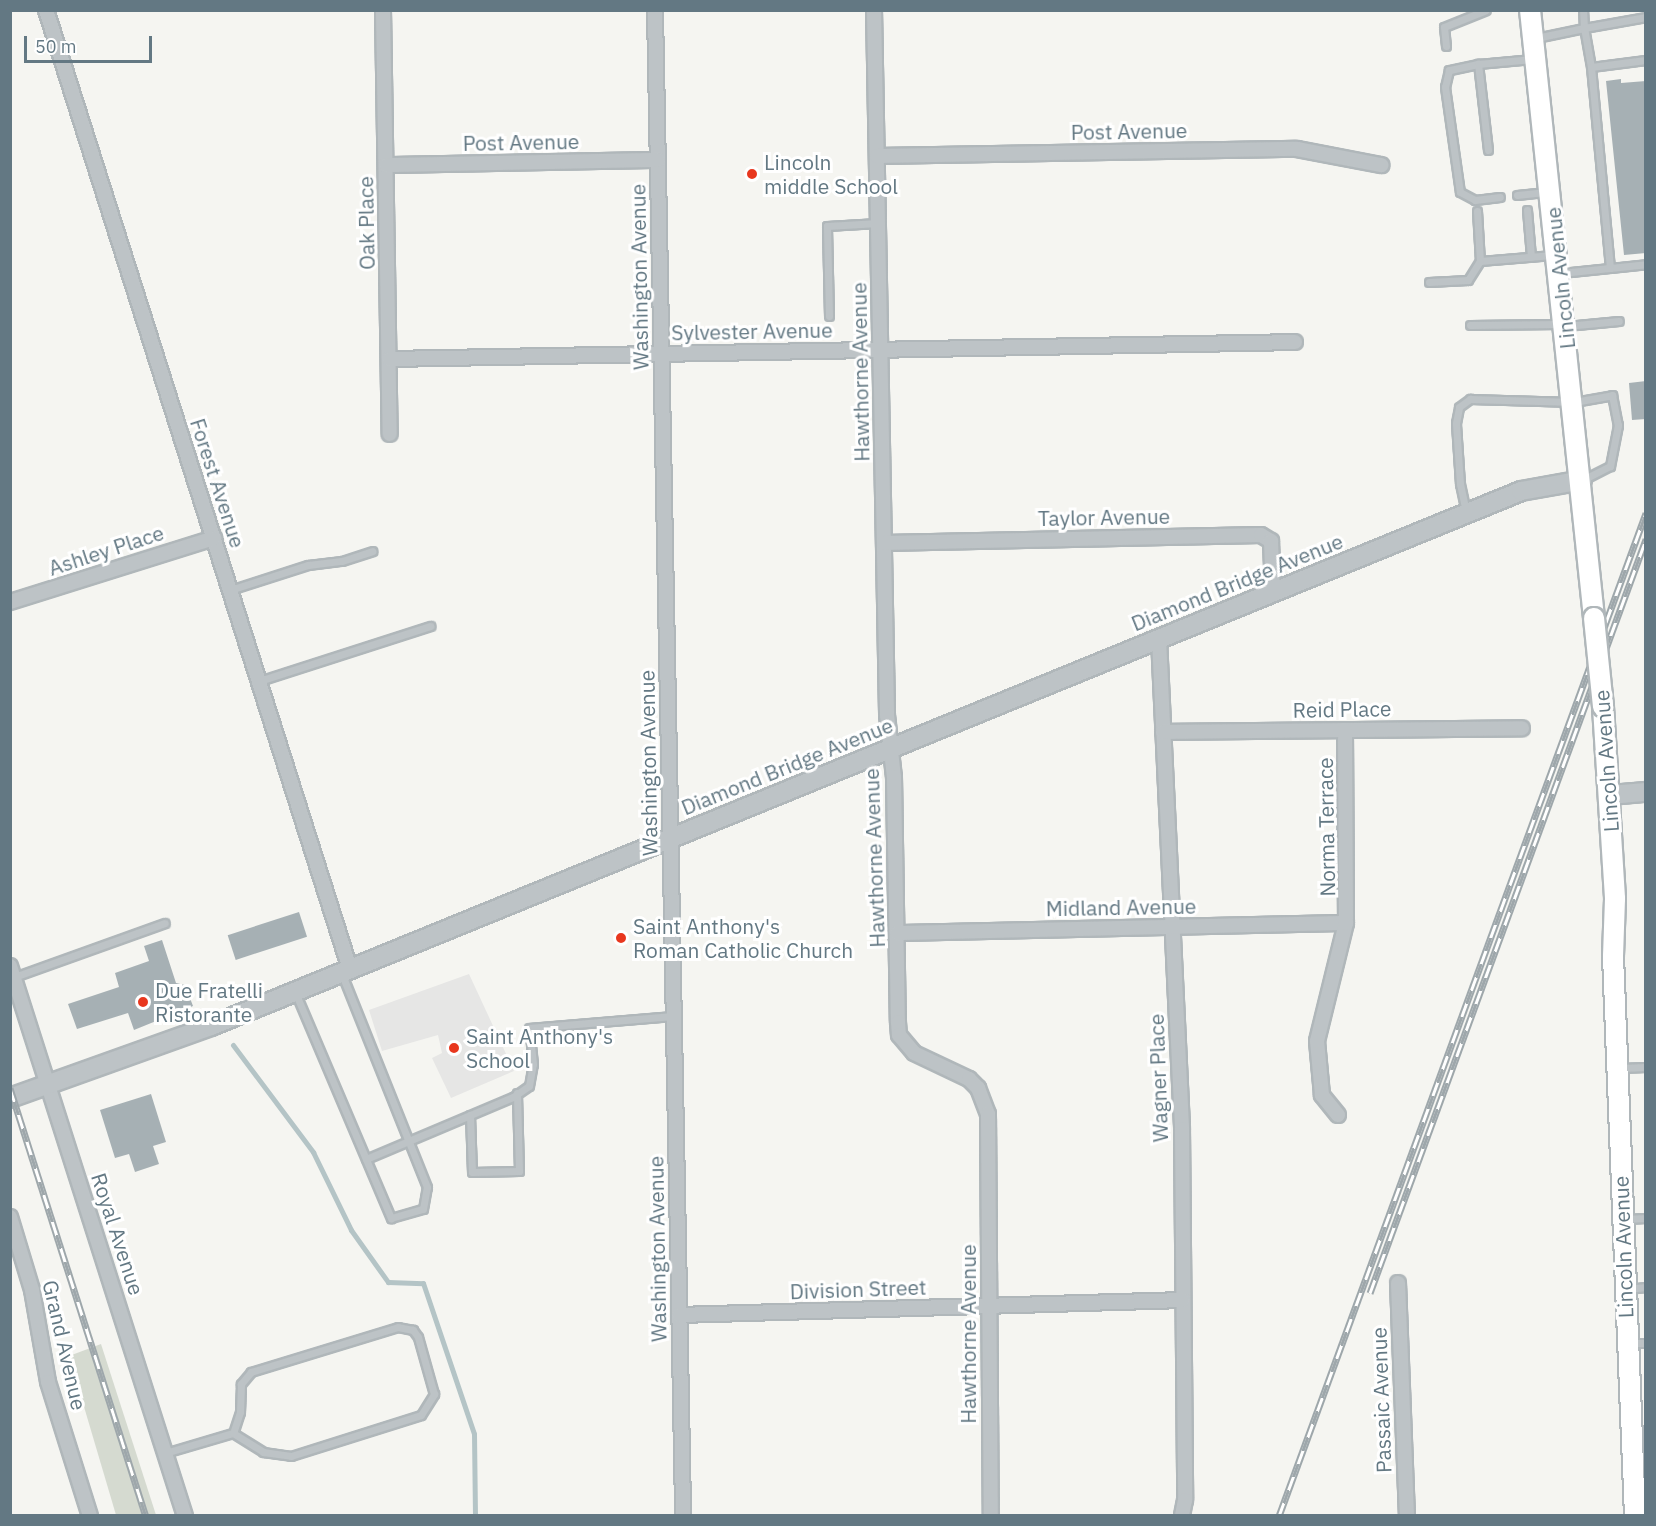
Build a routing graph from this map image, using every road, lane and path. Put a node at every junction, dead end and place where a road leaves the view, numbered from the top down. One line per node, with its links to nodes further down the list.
1 (46, 10): 45 (street, Forest Avenue)
2 (383, 10): 19 (street, Oak Place)
3 (655, 10): 18 (street, Washington Avenue)
4 (874, 10): 17 (street, Hawthorne Avenue)
5 (1486, 10): 11 (lane)
6 (1530, 10): 10 (main road, Lincoln Avenue)
7 (1583, 10): 9 (lane)
8 (1646, 17): 9 (lane)
9 (1584, 28): 10 (lane); 15 (lane)
10 (1533, 38): 12 (main road, Lincoln Avenue)
11 (1446, 46)
12 (1536, 59): 14 (lane); 21 (main road, Lincoln Avenue)
13 (1646, 60): 15 (lane)
14 (1478, 64): 16 (lane); 23 (lane)
15 (1591, 67): 31 (lane)
16 (1488, 150)
17 (877, 156): 20 (street, Post Avenue); 26 (street, Hawthorne Avenue)
18 (658, 160): 19 (street, Post Avenue); 39 (street, Washington Avenue)
19 (386, 165): 40 (street, Oak Place)
20 (1380, 165)
21 (1551, 192): 22 (lane); 29 (main road, Lincoln Avenue)
22 (1516, 195)
23 (1500, 197)
24 (1527, 210): 27 (lane)
25 (1477, 211): 28 (lane)
26 (878, 223): 33 (lane); 38 (street, Hawthorne Avenue)
27 (1531, 256): 28 (lane); 29 (lane)
28 (1480, 261): 32 (lane)
29 (1559, 264): 31 (lane); 36 (main road, Lincoln Avenue)
30 (1646, 264): 31 (lane)
31 (1610, 268)
32 (1429, 282)
33 (829, 316)
34 (1619, 321): 36 (lane)
35 (1470, 325): 36 (lane)
36 (1566, 325): 41 (main road, Lincoln Avenue)
37 (1295, 342): 38 (street, Sylvester Avenue)
38 (881, 350): 39 (street, Sylvester Avenue); 46 (street, Hawthorne Avenue)
39 (661, 354): 40 (street, Sylvester Avenue); 60 (street, Washington Avenue)
40 (389, 359): 42 (street, Oak Place)
41 (1574, 402): 43 (main road, Lincoln Avenue); 43 (lane); 44 (lane)
42 (390, 434)
43 (1582, 480): 44 (street, Diamond Bridge Avenue); 59 (main road, Lincoln Avenue, bridge)
44 (1466, 513): 49 (street, Diamond Bridge Avenue)
45 (214, 538): 48 (street, Forest Avenue); 50 (street, Ashley Place)
46 (884, 543): 49 (street, Taylor Avenue); 57 (street, Hawthorne Avenue)
47 (372, 551): 48 (lane)
48 (230, 590): 53 (street, Forest Avenue)
49 (1273, 592): 52 (street, Diamond Bridge Avenue)
50 (10, 602)
51 (430, 626): 53 (lane)
52 (1158, 639): 56 (street, Wagner Place); 57 (street, Diamond Bridge Avenue)
53 (259, 681): 66 (street, Forest Avenue)
54 (1522, 728): 55 (street, Reid Place)
55 (1345, 730): 56 (street, Reid Place); 61 (street, Norma Terrace)
56 (1163, 732): 63 (street, Wagner Place)
57 (891, 748): 60 (street, Diamond Bridge Avenue); 64 (street, Hawthorne Avenue)
58 (1646, 792): 59 (street)
59 (1610, 795): 70 (main road, Lincoln Avenue)
60 (670, 838): 66 (street, Diamond Bridge Avenue); 68 (street, Washington Avenue)
61 (1346, 922): 63 (street, Midland Avenue); 74 (street, Norma Terrace)
62 (165, 923): 65 (lane)
63 (1173, 926): 64 (street, Midland Avenue); 84 (street, Wagner Place)
64 (897, 933): 85 (street, Hawthorne Avenue)
65 (12, 971): 71 (street, Royal Avenue)
66 (346, 971): 67 (street, Diamond Bridge Avenue); 76 (lane)
67 (295, 992): 71 (street, Diamond Bridge Avenue); 77 (lane)
68 (673, 1016): 72 (lane); 86 (street, Washington Avenue)
69 (1646, 1067): 70 (lane)
70 (1617, 1068): 80 (main road, Lincoln Avenue)
71 (48, 1085): 73 (street, Diamond Bridge Avenue); 89 (street, Royal Avenue)
72 (517, 1094): 75 (lane); 75 (lane)
73 (10, 1098)
74 (1338, 1114)
75 (470, 1115): 76 (lane)
76 (408, 1141): 77 (lane); 77 (lane)
77 (366, 1159)
78 (10, 1217): 90 (street, Grand Avenue)
79 (1646, 1218): 80 (lane)
80 (1622, 1219): 83 (main road, Lincoln Avenue)
81 (1398, 1284): 95 (street, Passaic Avenue)
82 (1646, 1287): 83 (lane)
83 (1625, 1289): 87 (main road, Lincoln Avenue)
84 (1183, 1300): 85 (street, Division Street); 94 (street, Wagner Place)
85 (989, 1306): 86 (street, Division Street); 93 (street, Hawthorne Avenue)
86 (679, 1315): 92 (street, Washington Avenue)
87 (1636, 1343): 96 (main road, Lincoln Avenue)
88 (233, 1433): 88 (lane); 89 (lane)
89 (165, 1453): 91 (street, Royal Avenue)
90 (90, 1515)
91 (185, 1515)
92 (683, 1515)
93 (991, 1515)
94 (1182, 1515)
95 (1407, 1515)
96 (1635, 1515)

